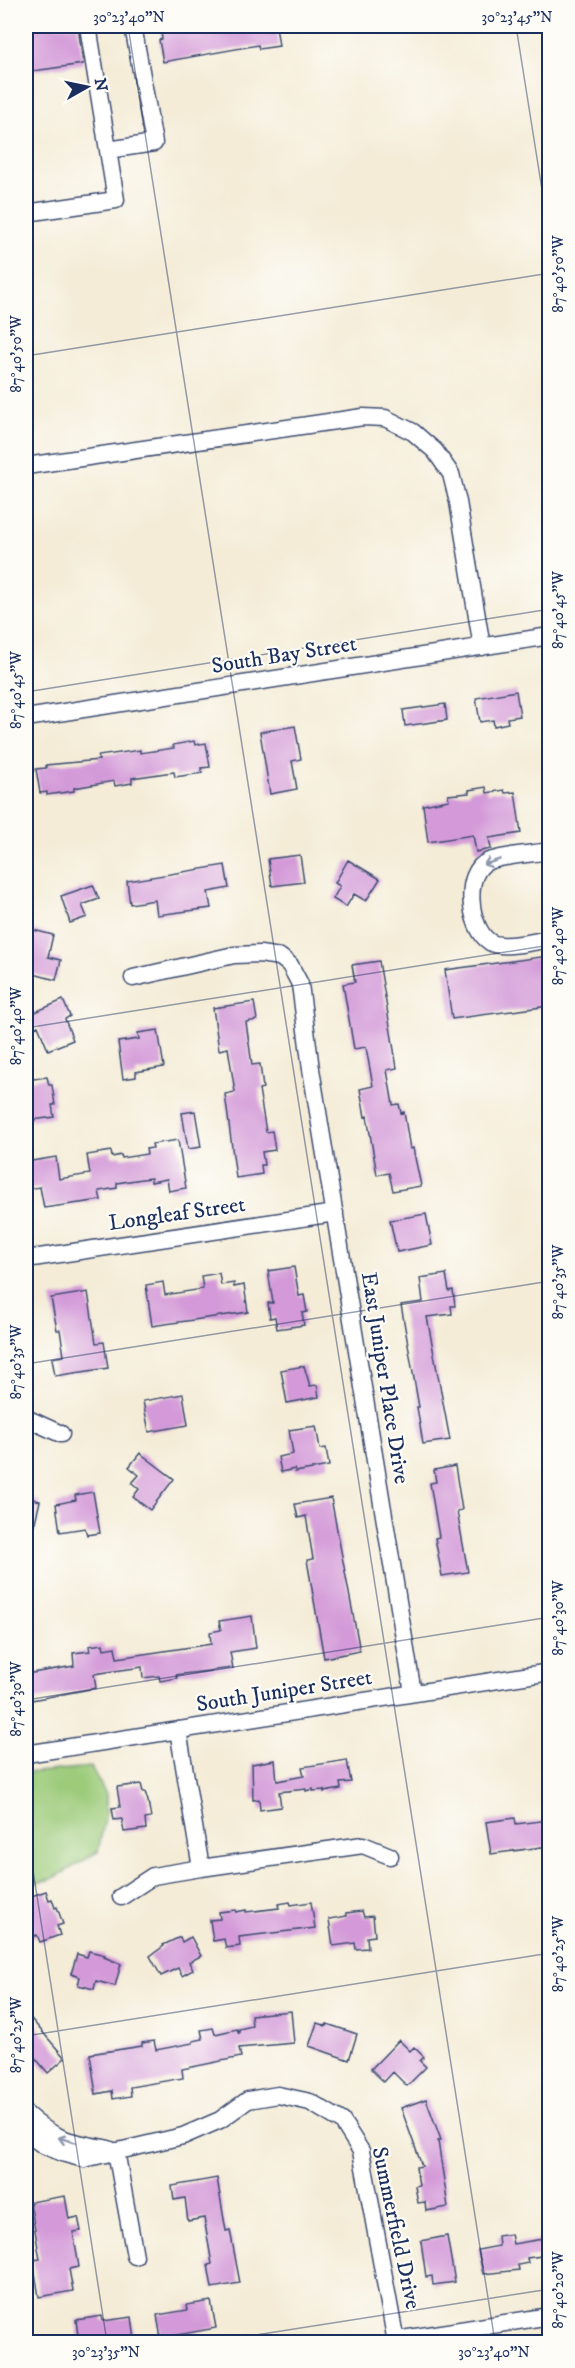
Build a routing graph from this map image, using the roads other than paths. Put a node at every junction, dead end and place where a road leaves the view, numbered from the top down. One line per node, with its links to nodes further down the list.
1 (88, 26): 3 (street)
2 (133, 26): 3 (street)
3 (108, 150): 4 (street)
4 (26, 213)
5 (26, 465): 7 (street)
6 (549, 636): 7 (street, South Bay Street)
7 (482, 647): 8 (street, South Bay Street)
8 (26, 718)
9 (549, 851): 10 (street, one-way to 10)
10 (549, 939)
11 (133, 978): 12 (street, East Juniper Place Drive)
12 (335, 1213): 13 (street, Longleaf Street); 17 (street, East Juniper Place Drive)
13 (26, 1259)
14 (26, 1418): 15 (street)
15 (61, 1434)
16 (549, 1672): 17 (street, South Juniper Street)
17 (413, 1694): 18 (street, South Juniper Street)
18 (178, 1730): 19 (street, South Juniper Street); 21 (street)
19 (26, 1754)
20 (390, 1856): 21 (street)
21 (201, 1868): 22 (street)
22 (121, 1897)
23 (26, 2114): 25 (street, Summerfield Drive, one-way to 23)
24 (26, 2133): 25 (street, Summerfield Drive)
25 (116, 2151): 26 (street); 28 (street, Summerfield Drive)
26 (135, 2256)
27 (549, 2316): 28 (street, Summerfield Drive)
28 (396, 2341)

